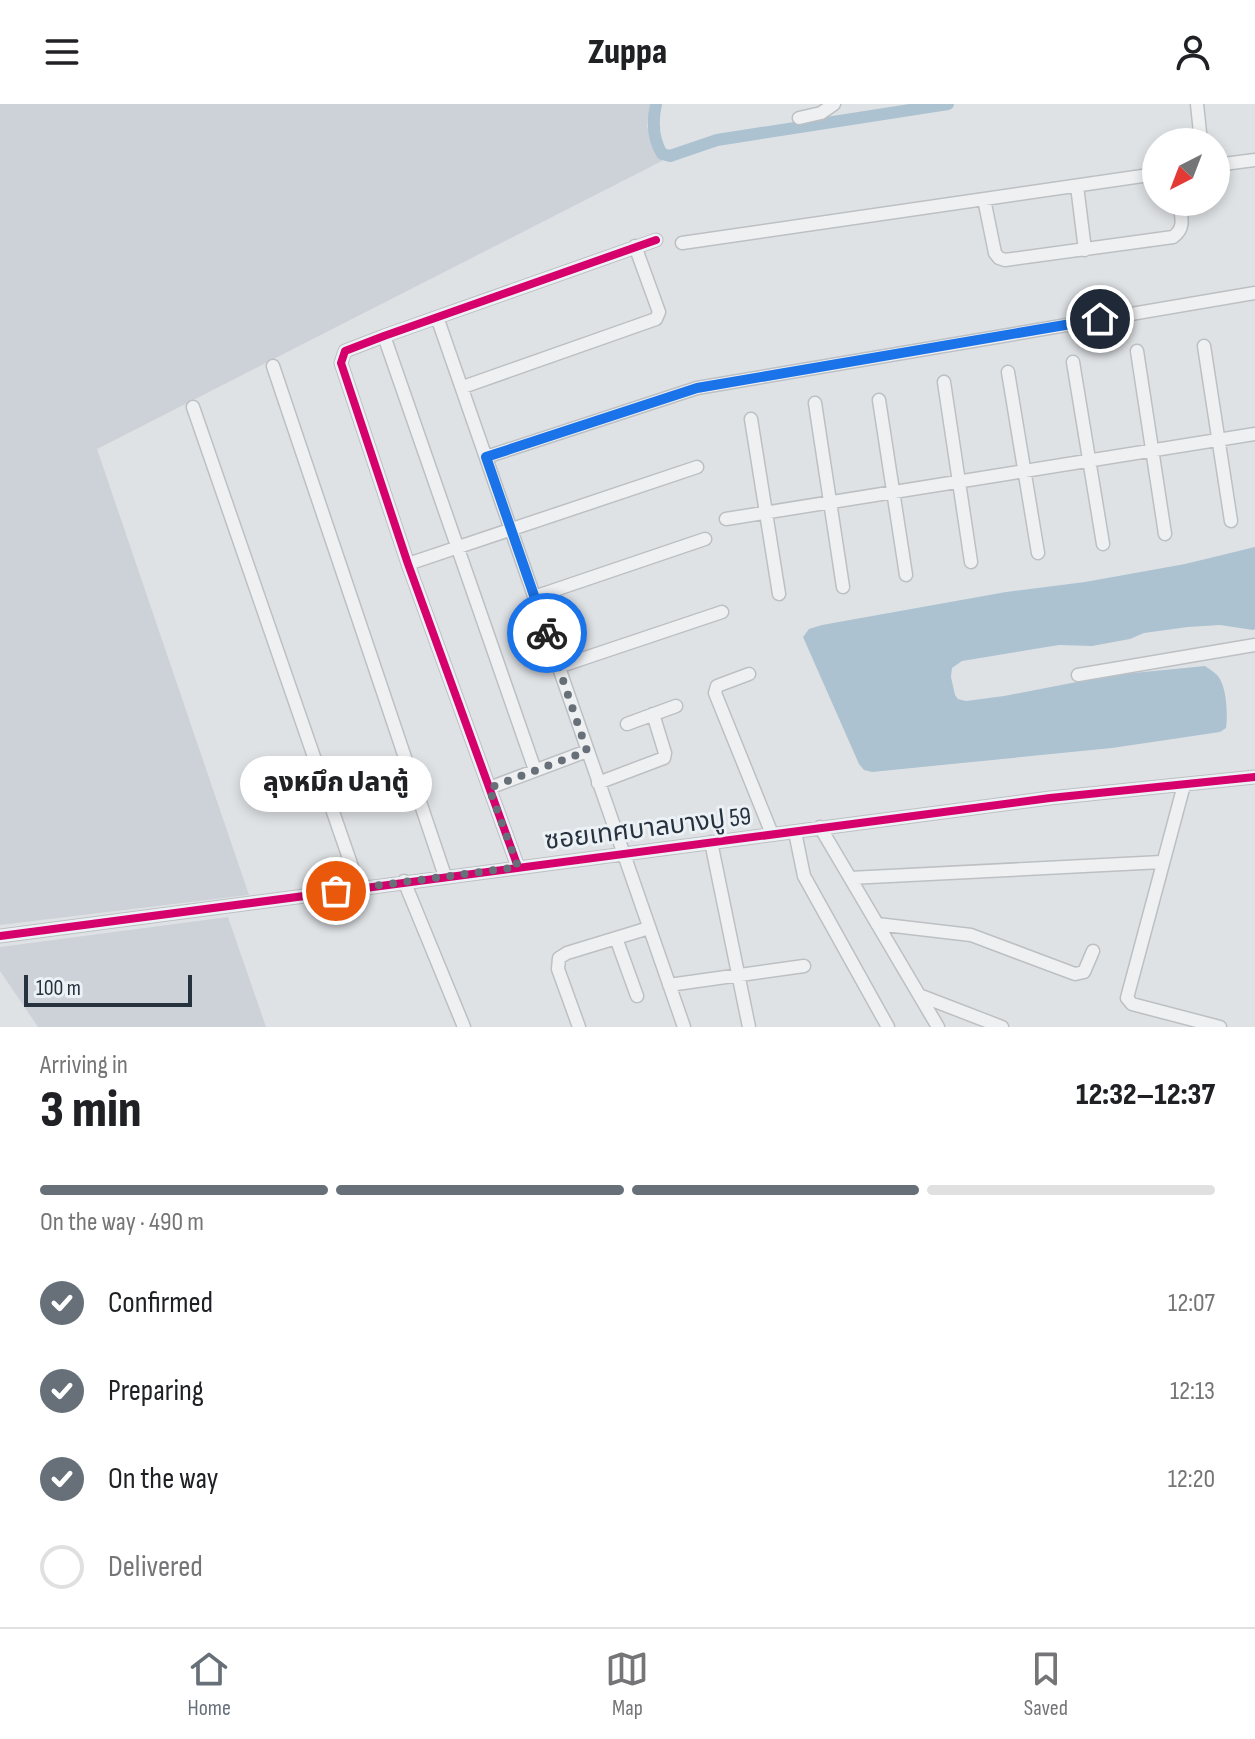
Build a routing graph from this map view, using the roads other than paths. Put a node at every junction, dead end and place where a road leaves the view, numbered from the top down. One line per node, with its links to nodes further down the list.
1 (834, 104): 3 (street)
2 (1197, 104): 4 (street)
3 (799, 118)
4 (1200, 128)
5 (1255, 160): 6 (street)
6 (1230, 163)
7 (1142, 176): 8 (street)
8 (1077, 186): 9 (street); 14 (street)
9 (984, 199): 12 (street); 14 (street)
10 (1181, 216): 14 (street)
11 (656, 240): 13 (street)
12 (682, 243)
13 (635, 246): 16 (street); 24 (street)
14 (1085, 250)
15 (1255, 293): 32 (street)
16 (437, 317): 17 (street); 24 (street)
17 (384, 336): 46 (street); 49 (street)
18 (1204, 346): 30 (street)
19 (1137, 351): 31 (street)
20 (1073, 362): 33 (street)
21 (273, 366): 75 (street)
22 (1008, 372): 35 (street)
23 (944, 382): 36 (street)
24 (463, 387): 32 (street)
25 (879, 400): 37 (street)
26 (815, 403): 38 (street)
27 (193, 407): 78 (street)
28 (751, 419): 39 (street)
29 (1255, 434): 30 (street)
30 (1218, 440): 31 (street); 41 (street)
31 (1152, 450): 33 (street); 43 (street)
32 (486, 457): 42 (street)
33 (1089, 460): 35 (street); 45 (street)
34 (697, 467): 42 (street)
35 (1024, 470): 36 (street); 47 (street)
36 (959, 481): 37 (street); 48 (street)
37 (894, 491): 38 (street); 50 (street)
38 (830, 502): 39 (street); 51 (street)
39 (764, 513): 40 (street); 52 (street)
40 (726, 519)
41 (1231, 521)
42 (512, 530): 46 (street); 53 (street)
43 (1165, 534)
44 (705, 539): 53 (street)
45 (1103, 544)
46 (457, 548): 49 (street); 63 (street)
47 (1038, 553)
48 (971, 562)
49 (408, 564): 67 (street)
50 (906, 575)
51 (843, 587)
52 (779, 594)
53 (534, 597): 56 (street)
54 (722, 612): 56 (street)
55 (1255, 645): 58 (street)
56 (558, 667): 62 (street)
57 (749, 674): 70 (street)
58 (1078, 675)
59 (676, 706): 60 (street)
60 (653, 714): 61 (street); 65 (street)
61 (627, 724)
62 (587, 751): 63 (street); 65 (street)
63 (535, 770): 67 (street)
64 (1255, 777): 66 (street, ซอยเทศบาลบางปู 59)
65 (598, 783): 72 (street)
66 (1184, 785): 68 (street, ซอยเทศบาลบางปู 59); 73 (street)
67 (489, 788): 74 (street)
68 (820, 827): 69 (street, ซอยเทศบาลบางปู 59); 76 (street)
69 (795, 832): 70 (street, ซอยเทศบาลบางปู 59); 93 (street)
70 (772, 834): 71 (street, ซอยเทศบาลบางปู 59)
71 (711, 842): 72 (street, ซอยเทศบาลบางปู 59); 85 (street)
72 (623, 853): 74 (street, ซอยเทศบาลบางปู 59); 80 (street)
73 (1162, 862): 76 (street); 96 (street)
74 (518, 867): 75 (street, ซอยเทศบาลบางปู 59)
75 (445, 876): 77 (street, ซอยเทศบาลบางปู 59)
76 (850, 878): 79 (street)
77 (404, 881): 78 (street, ซอยเทศบาลบางปู 59); 89 (street)
78 (359, 887): 81 (street, ซอยเทศบาลบางปู 59)
79 (877, 924): 83 (street); 87 (street)
80 (649, 928): 82 (street); 86 (street)
81 (0, 936)
82 (616, 938): 88 (street); 90 (street)
83 (1093, 951)
84 (804, 966): 85 (street)
85 (740, 974): 86 (street); 92 (street)
86 (669, 985): 91 (street)
87 (919, 995): 94 (street); 95 (street)
88 (637, 996)
89 (464, 1027)
90 (579, 1027)
91 (683, 1027)
92 (749, 1027)
93 (888, 1027)
94 (938, 1027)
95 (1002, 1027)
96 (1220, 1027)

